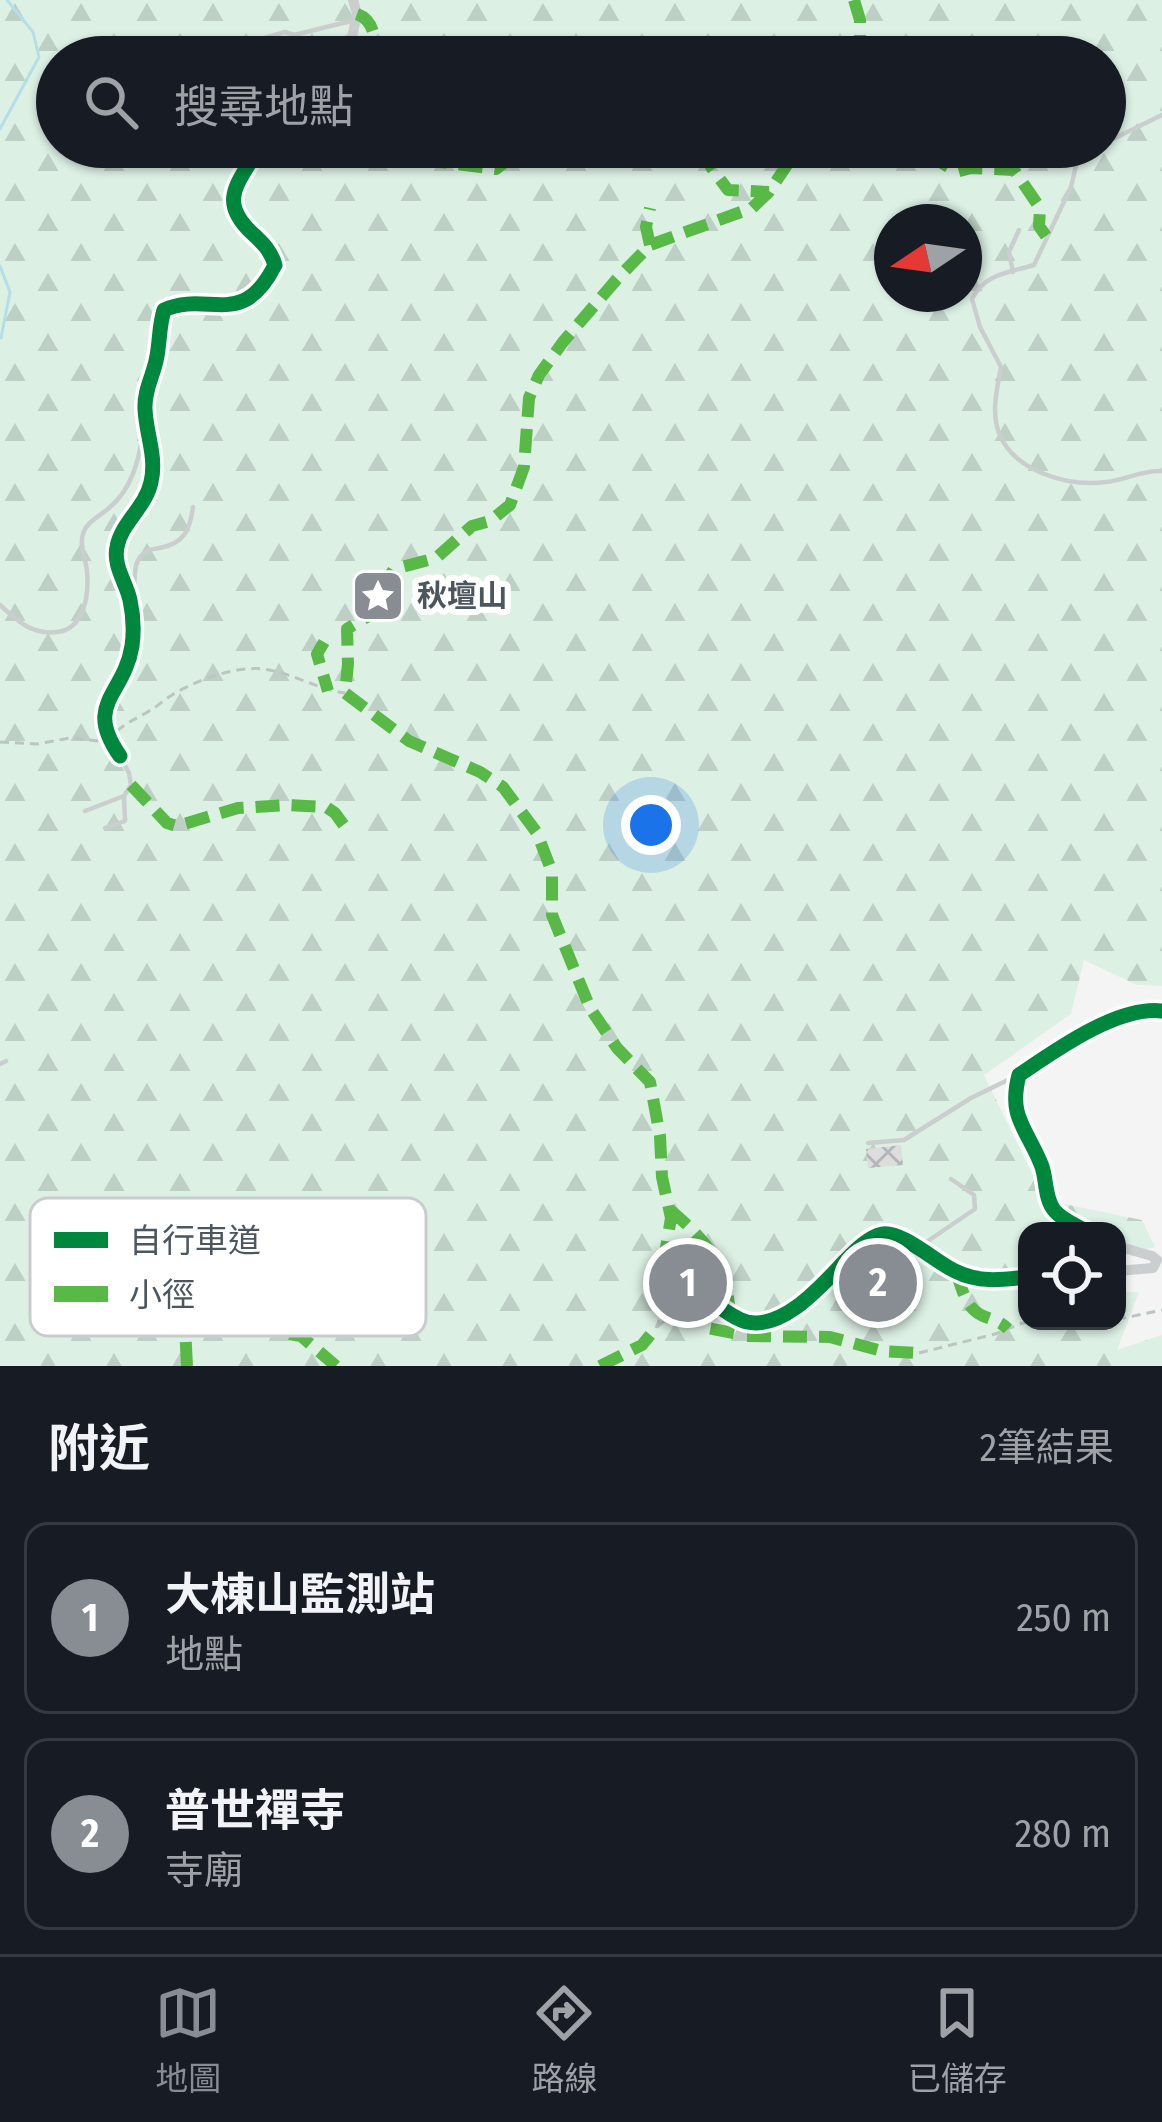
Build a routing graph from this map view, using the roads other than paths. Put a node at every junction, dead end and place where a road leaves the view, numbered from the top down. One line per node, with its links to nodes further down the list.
1 (352, 0): 2 (street)
2 (356, 20): 3 (lane); 4 (street)
3 (272, 36)
4 (352, 36)
5 (1162, 115): 6 (lane)
6 (1126, 133)
7 (247, 168): 11 (street)
8 (1075, 168): 10 (lane)
9 (1019, 230): 10 (lane)
10 (1013, 272): 12 (lane)
11 (145, 414): 14 (street); 15 (lane)
12 (1162, 471)
13 (193, 507): 14 (lane)
14 (130, 598): 16 (street)
15 (0, 605)
16 (119, 756): 17 (lane)
17 (124, 796): 18 (lane); 19 (lane)
18 (86, 811)
19 (105, 828)
20 (1162, 1011): 21 (street)
21 (1019, 1075): 22 (lane); 24 (street)
22 (868, 1144)
23 (951, 1180): 25 (lane)
24 (1071, 1222)
25 (918, 1248): 28 (street); 29 (street)
26 (1126, 1249): 27 (street)
27 (1126, 1270)
28 (1018, 1278)
29 (685, 1304)

